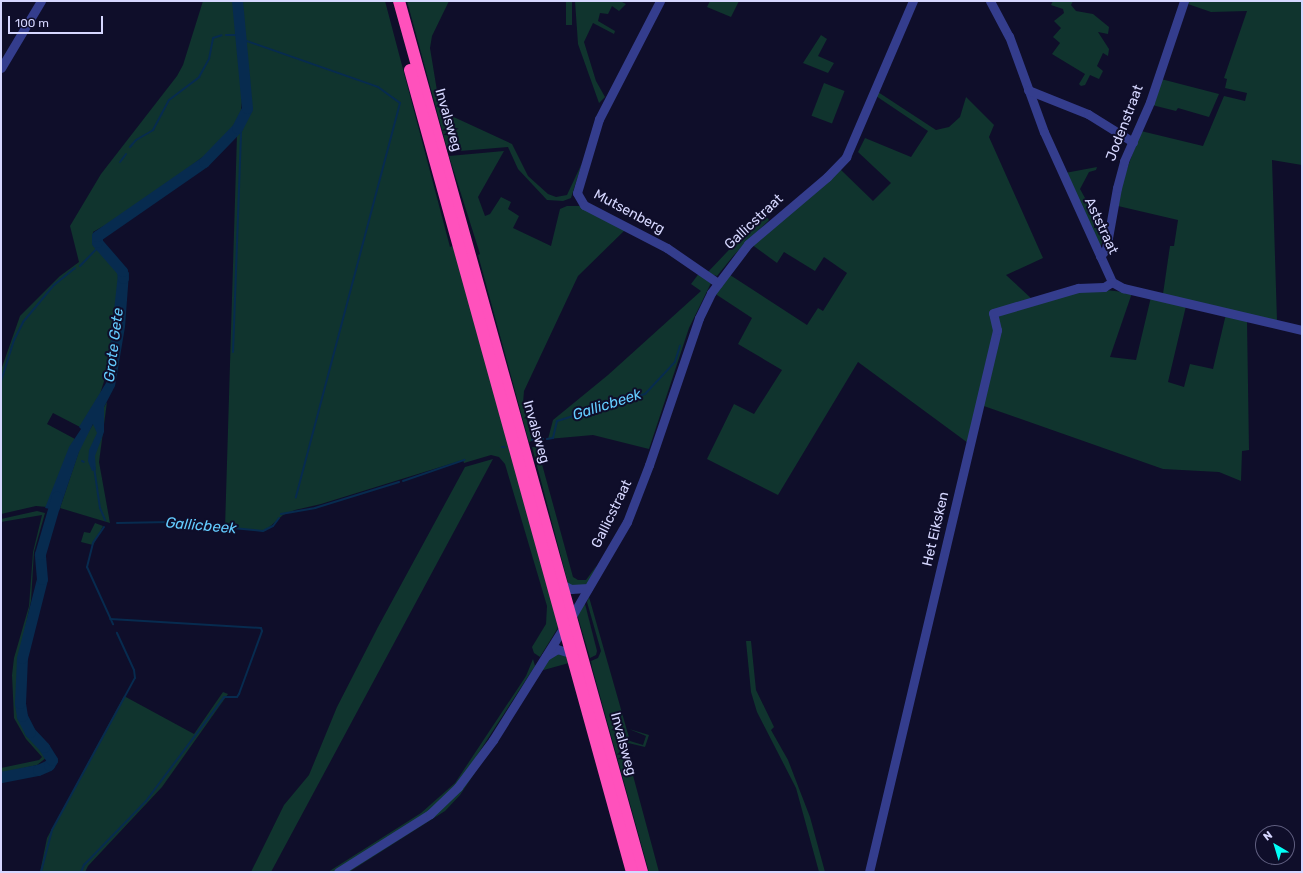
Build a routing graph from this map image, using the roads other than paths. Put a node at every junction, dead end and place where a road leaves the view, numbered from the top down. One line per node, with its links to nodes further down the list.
1 (41, 1): 8 (street)
2 (391, 1): 17 (highway, Invalsweg)
3 (399, 1): 15 (highway, Invalsweg)
4 (660, 1): 13 (street, Mutsenberg)
5 (913, 1): 13 (street, Gallicstraat)
6 (990, 1): 9 (street, Aststraat)
7 (1184, 1): 10 (street, Jodenstraat)
8 (1, 68)
9 (1028, 90): 10 (street); 11 (street, Aststraat)
10 (1133, 142): 11 (street, Jodenstraat)
11 (1100, 256): 12 (street, Aststraat)
12 (1112, 282): 14 (street); 23 (street, Het Eiksken)
13 (718, 283): 16 (street, Gallicstraat)
14 (1302, 330)
15 (563, 585): 16 (street); 17 (highway, Invalsweg)
16 (588, 588): 17 (street, Gallicstraat)
17 (568, 621): 18 (highway, Invalsweg); 19 (street, Gallicstraat); 22 (highway, Invalsweg)
18 (573, 654): 19 (street); 21 (highway, Invalsweg)
19 (545, 656): 20 (street, Gallicstraat)
20 (338, 872)
21 (632, 872)
22 (642, 872)
23 (869, 872)

